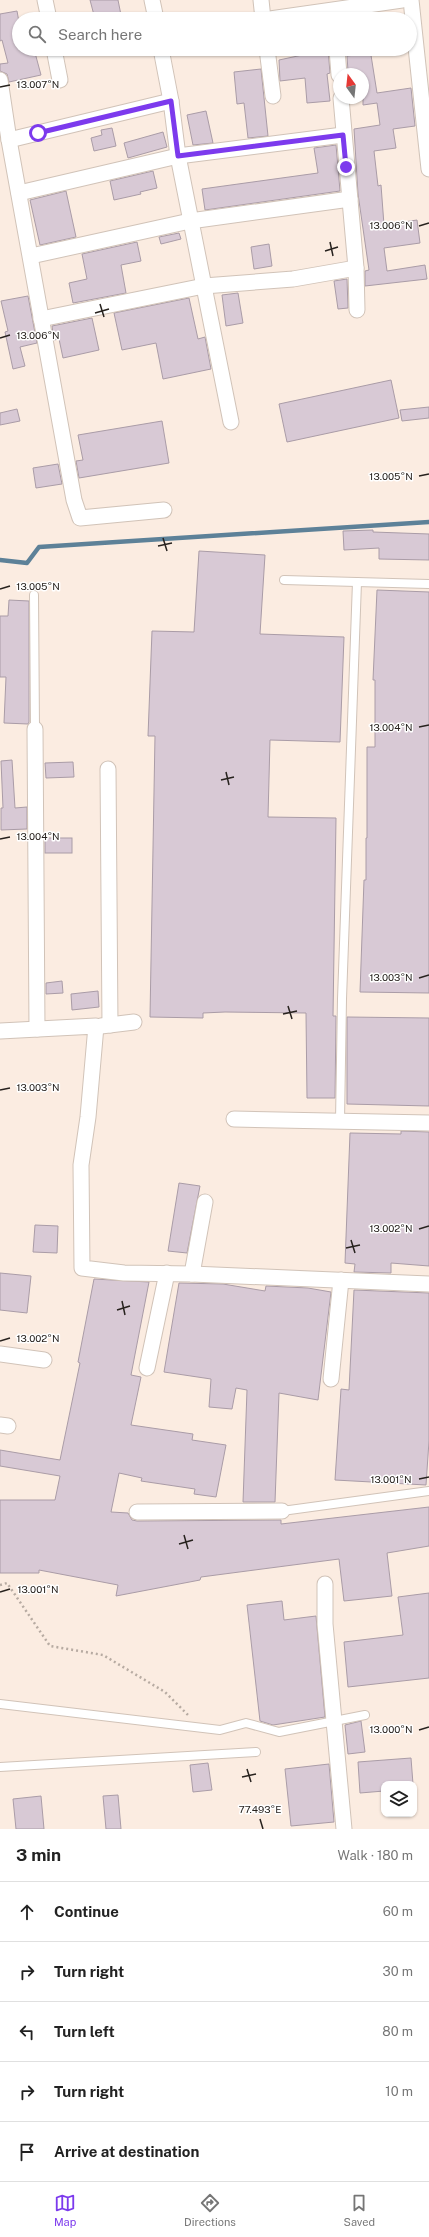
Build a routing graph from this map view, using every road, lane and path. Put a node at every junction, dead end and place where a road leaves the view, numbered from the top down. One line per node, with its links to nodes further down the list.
1 (45, 0): 7 (street)
2 (152, 0): 8 (street)
3 (261, 0): 9 (street)
4 (402, 0): 6 (street)
5 (411, 0): 11 (street)
6 (334, 10): 10 (street)
7 (48, 12)
8 (155, 12)
9 (263, 12)
10 (320, 12)
11 (412, 12)
12 (55, 56): 19 (street)
13 (163, 56): 21 (street)
14 (268, 56): 20 (street)
15 (338, 56): 17 (street)
16 (417, 56): 26 (street)
17 (338, 68)
18 (0, 80): 24 (street)
19 (60, 80)
20 (273, 96)
21 (171, 101): 24 (street); 25 (street)
22 (341, 104): 23 (street)
23 (343, 135): 25 (street); 28 (street)
24 (9, 140): 27 (street)
25 (178, 156): 27 (street); 29 (street)
26 (429, 169)
27 (19, 193): 30 (street)
28 (350, 199): 29 (street); 31 (street)
29 (190, 220): 30 (street); 32 (street)
30 (31, 256): 34 (street)
31 (356, 268): 32 (street); 33 (street)
32 (204, 286): 34 (street); 35 (street)
33 (357, 310)
34 (41, 319): 36 (street)
35 (231, 422)
36 (164, 510)
37 (284, 580): 38 (lane)
38 (357, 582): 39 (lane); 48 (lane)
39 (429, 584)
40 (34, 595): 41 (lane)
41 (36, 729): 45 (street)
42 (108, 769): 44 (street)
43 (134, 1022): 44 (street)
44 (103, 1025): 45 (street); 51 (street)
45 (37, 1029): 46 (street)
46 (0, 1031)
47 (234, 1119): 48 (street)
48 (340, 1121): 49 (street)
49 (429, 1123)
50 (205, 1202): 52 (street)
51 (168, 1273): 52 (street); 57 (street)
52 (192, 1274): 53 (street)
53 (341, 1280): 54 (street); 58 (street)
54 (429, 1284)
55 (0, 1354): 56 (street)
56 (44, 1360)
57 (148, 1368)
58 (331, 1379)
59 (429, 1491): 60 (lane)
60 (282, 1510): 61 (street)
61 (137, 1512)
62 (325, 1584): 67 (street)
63 (0, 1585): 66 (path)
64 (0, 1704): 67 (lane)
65 (365, 1716): 67 (lane)
66 (191, 1718)
67 (335, 1722): 70 (street)
68 (256, 1752): 69 (lane)
69 (0, 1767)
70 (344, 1829)

